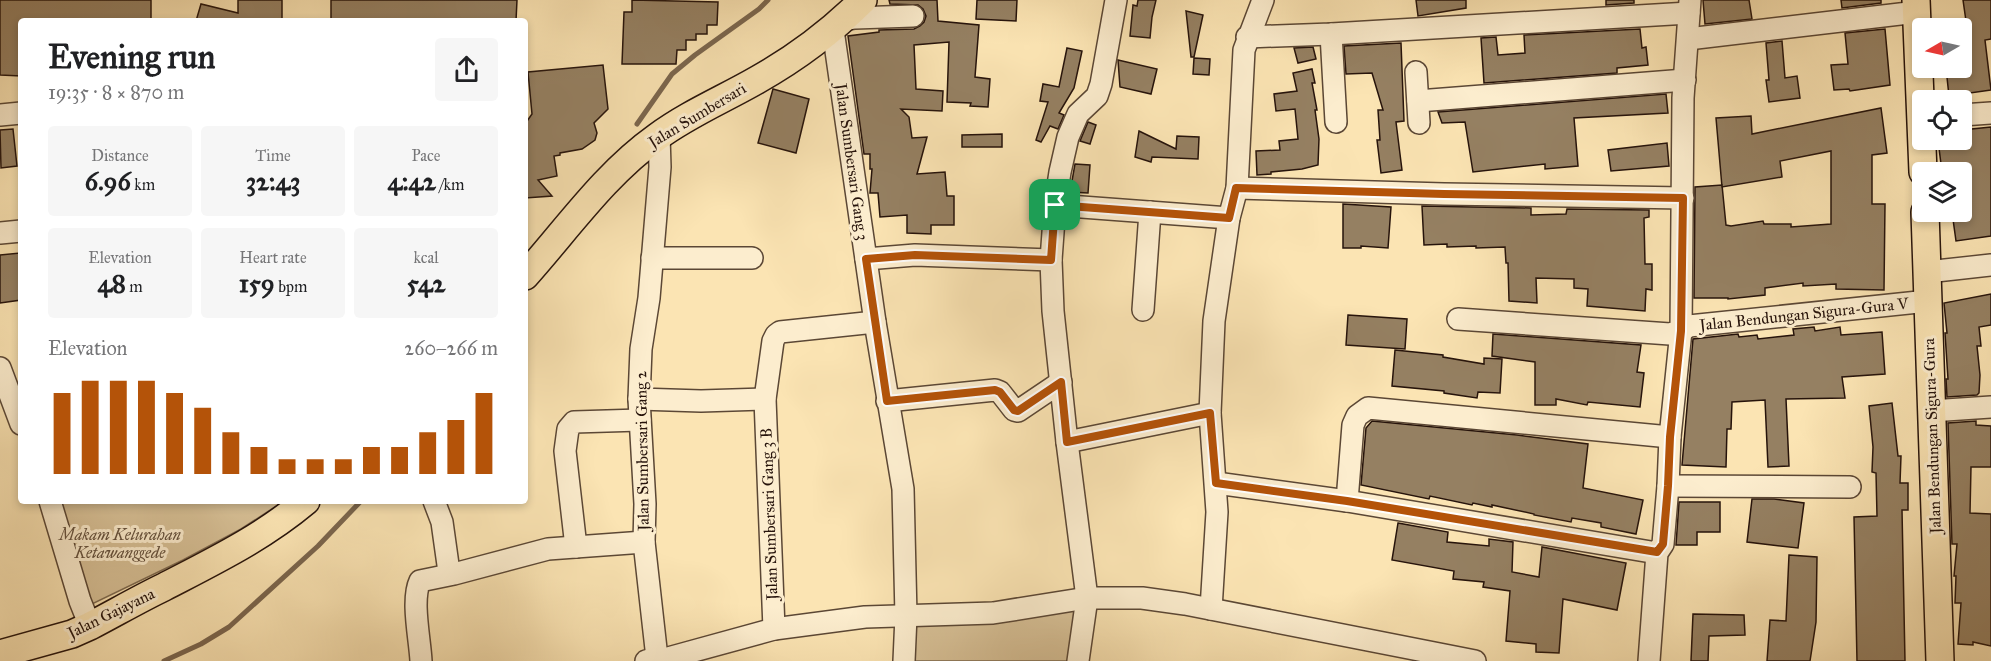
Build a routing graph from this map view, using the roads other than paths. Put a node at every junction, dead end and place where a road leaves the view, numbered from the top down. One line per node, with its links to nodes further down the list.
1 (863, 0): 7 (main road, Jalan Sumbersari)
2 (1116, 0): 24 (street)
3 (1263, 0): 9 (street)
4 (1690, 6): 8 (street); 10 (street)
5 (1917, 6): 10 (street); 13 (main road)
6 (913, 16): 7 (street)
7 (838, 25): 21 (main road, Jalan Sumbersari); 32 (street, Jalan Sumbersari Gang 3)
8 (1331, 34): 9 (street); 19 (street)
9 (1247, 37): 22 (street)
10 (1688, 39): 12 (street)
11 (1416, 72): 14 (street)
12 (1685, 80): 14 (street); 23 (street)
13 (1921, 90)
14 (1418, 100): 20 (street)
15 (18, 113): 18 (street)
16 (1991, 113): 17 (street)
17 (1972, 114)
18 (0, 115)
19 (1336, 122)
20 (1419, 123)
21 (660, 139): 30 (street, Jalan Sumbersari Gang 2); 36 (main road, Jalan Sumbersari)
22 (1236, 188): 23 (street); 26 (street)
23 (1683, 198): 41 (street)
24 (1055, 205): 25 (street); 33 (street)
25 (1150, 212): 26 (street); 38 (street)
26 (1229, 218): 49 (street)
27 (1925, 222): 35 (main road, Jalan Bendungan Sigura-Gura)
28 (18, 231): 29 (street)
29 (0, 233)
30 (652, 258): 31 (street); 47 (street, Jalan Sumbersari Gang 2)
31 (752, 258)
32 (866, 259): 33 (street); 40 (street, Jalan Sumbersari Gang 3)
33 (1051, 260): 43 (street)
34 (1991, 265): 35 (street)
35 (1927, 272): 37 (main road, Jalan Bendungan Sigura-Gura)
36 (528, 273)
37 (1928, 301): 41 (street, Jalan Bendungan Sigura-Gura V); 48 (main road, Jalan Bendungan Sigura-Gura)
38 (1143, 310)
39 (1458, 319): 41 (street, Jalan Bendungan Sigura-Gura V)
40 (875, 322): 44 (street, Jalan Sumbersari Gang 3 B); 45 (street, Jalan Sumbersari Gang 3)
41 (1681, 331): 51 (street)
42 (0, 368): 50 (street)
43 (1061, 382): 45 (street); 52 (street)
44 (765, 399): 47 (street); 68 (street, Jalan Sumbersari Gang 3 B)
45 (887, 401): 66 (street, Jalan Sumbersari Gang 3)
46 (1991, 406): 48 (street)
47 (639, 409): 60 (street, Jalan Sumbersari Gang 2); 61 (street)
48 (1931, 411): 76 (main road, Jalan Bendungan Sigura-Gura)
49 (1210, 413): 52 (street); 53 (street)
50 (18, 416)
51 (1670, 437): 54 (street); 56 (street)
52 (1067, 442): 64 (street)
53 (1216, 483): 56 (street); 65 (street)
54 (1668, 486): 55 (street); 62 (street)
55 (1850, 487)
56 (1347, 501): 62 (street)
57 (51, 504): 67 (street)
58 (302, 504): 67 (main road, Jalan Gajayana)
59 (435, 504): 63 (street)
60 (644, 542): 61 (street); 70 (street, Jalan Sumbersari Gang 2)
61 (576, 547): 63 (street)
62 (1657, 552): 75 (street)
63 (451, 574): 71 (street)
64 (1087, 598): 65 (street); 66 (street); 73 (street)
65 (1211, 609): 74 (street)
66 (906, 616): 68 (street); 72 (street, Jalan Sumbersari Gang 3)
67 (90, 626): 69 (main road, Jalan Gajayana)
68 (774, 629): 70 (street)
69 (17, 655)
70 (651, 660)
71 (421, 661)
72 (904, 661)
73 (1078, 661)
74 (1475, 661)
75 (1649, 661)
76 (1940, 661)

